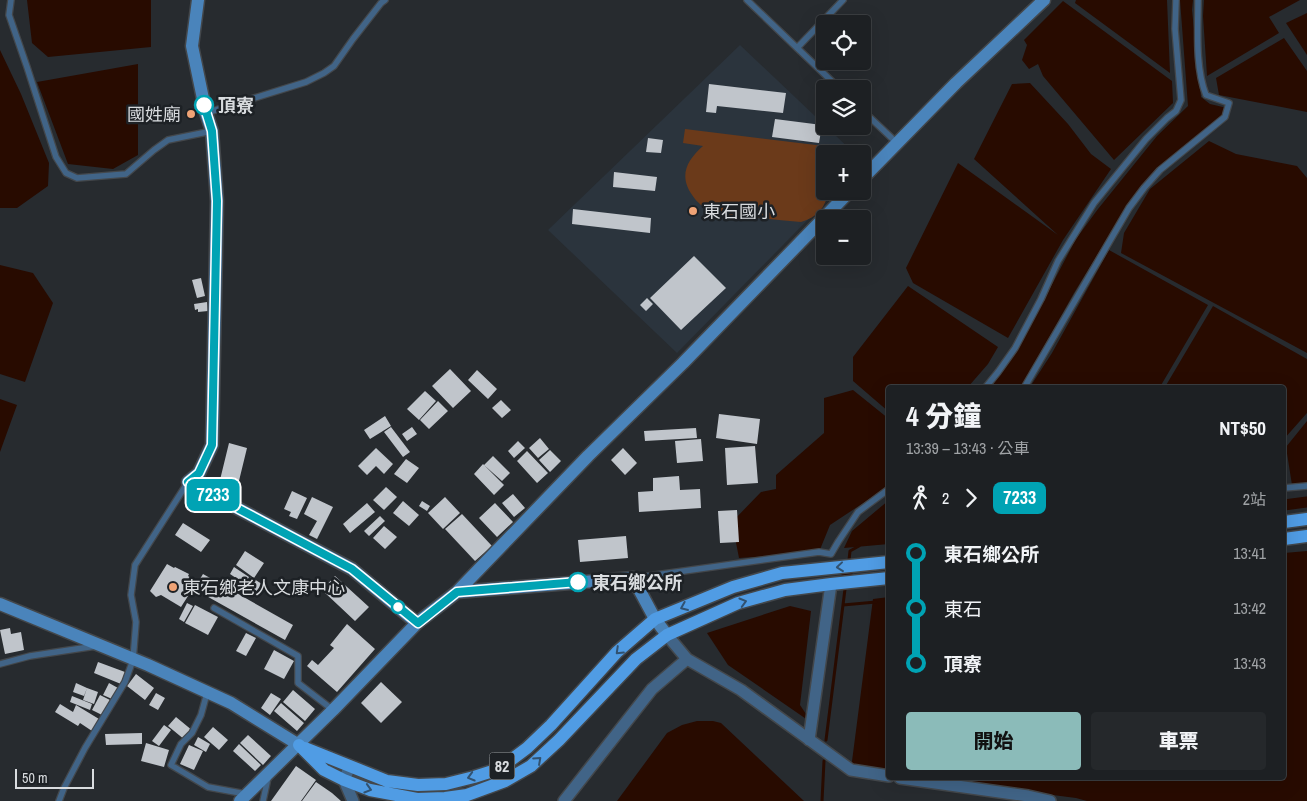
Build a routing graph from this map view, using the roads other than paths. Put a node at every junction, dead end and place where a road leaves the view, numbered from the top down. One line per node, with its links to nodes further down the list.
1 (11, 0): 13 (lane)
2 (198, 0): 11 (main road)
3 (385, 0): 11 (lane)
4 (747, 0): 9 (lane)
5 (843, 0): 9 (lane)
6 (1044, 0): 14 (main road)
7 (1176, 0): 17 (lane)
8 (1198, 0): 18 (lane)
9 (798, 48): 10 (lane)
10 (831, 80)
11 (206, 113): 13 (main road)
12 (871, 118): 14 (lane)
13 (212, 131): 19 (main road)
14 (897, 143): 15 (main road)
15 (871, 170)
16 (841, 200): 31 (main road)
17 (987, 385)
18 (1026, 385)
19 (188, 482): 35 (main road); 39 (lane)
20 (1307, 486): 21 (lane)
21 (1286, 488)
22 (886, 491): 28 (lane)
23 (1307, 519): 24 (main road)
24 (1286, 522)
25 (1307, 536): 26 (main road)
26 (1286, 539)
27 (886, 562): 34 (main road, 82, one-way to 34)
28 (633, 578): 31 (main road); 34 (main road)
29 (886, 578): 30 (main road, 82)
30 (831, 584): 36 (main road, 82, one-way to 30); 43 (street)
31 (457, 592): 35 (main road)
32 (0, 604): 37 (main road)
33 (214, 608): 42 (lane)
34 (655, 619): 36 (main road); 45 (main road, 82, one-way to 45)
35 (418, 623): 42 (main road)
36 (667, 635): 38 (street); 48 (main road, 82, one-way to 36)
37 (100, 646): 39 (main road); 40 (lane)
38 (687, 658): 43 (street); 54 (street)
39 (133, 660): 41 (main road); 51 (lane)
40 (0, 664)
41 (207, 693): 44 (main road); 50 (lane)
42 (333, 710): 44 (main road)
43 (810, 740): 47 (street)
44 (298, 745): 45 (main road, 82); 46 (main road); 48 (main road, 82)
45 (350, 766): 48 (street)
46 (269, 773): 50 (main road); 52 (lane)
47 (886, 776)
48 (344, 780): 53 (street)
49 (914, 780): 55 (street)
50 (244, 798)
51 (59, 801)
52 (263, 801)
53 (353, 801)
54 (564, 801)
55 (1050, 801)

